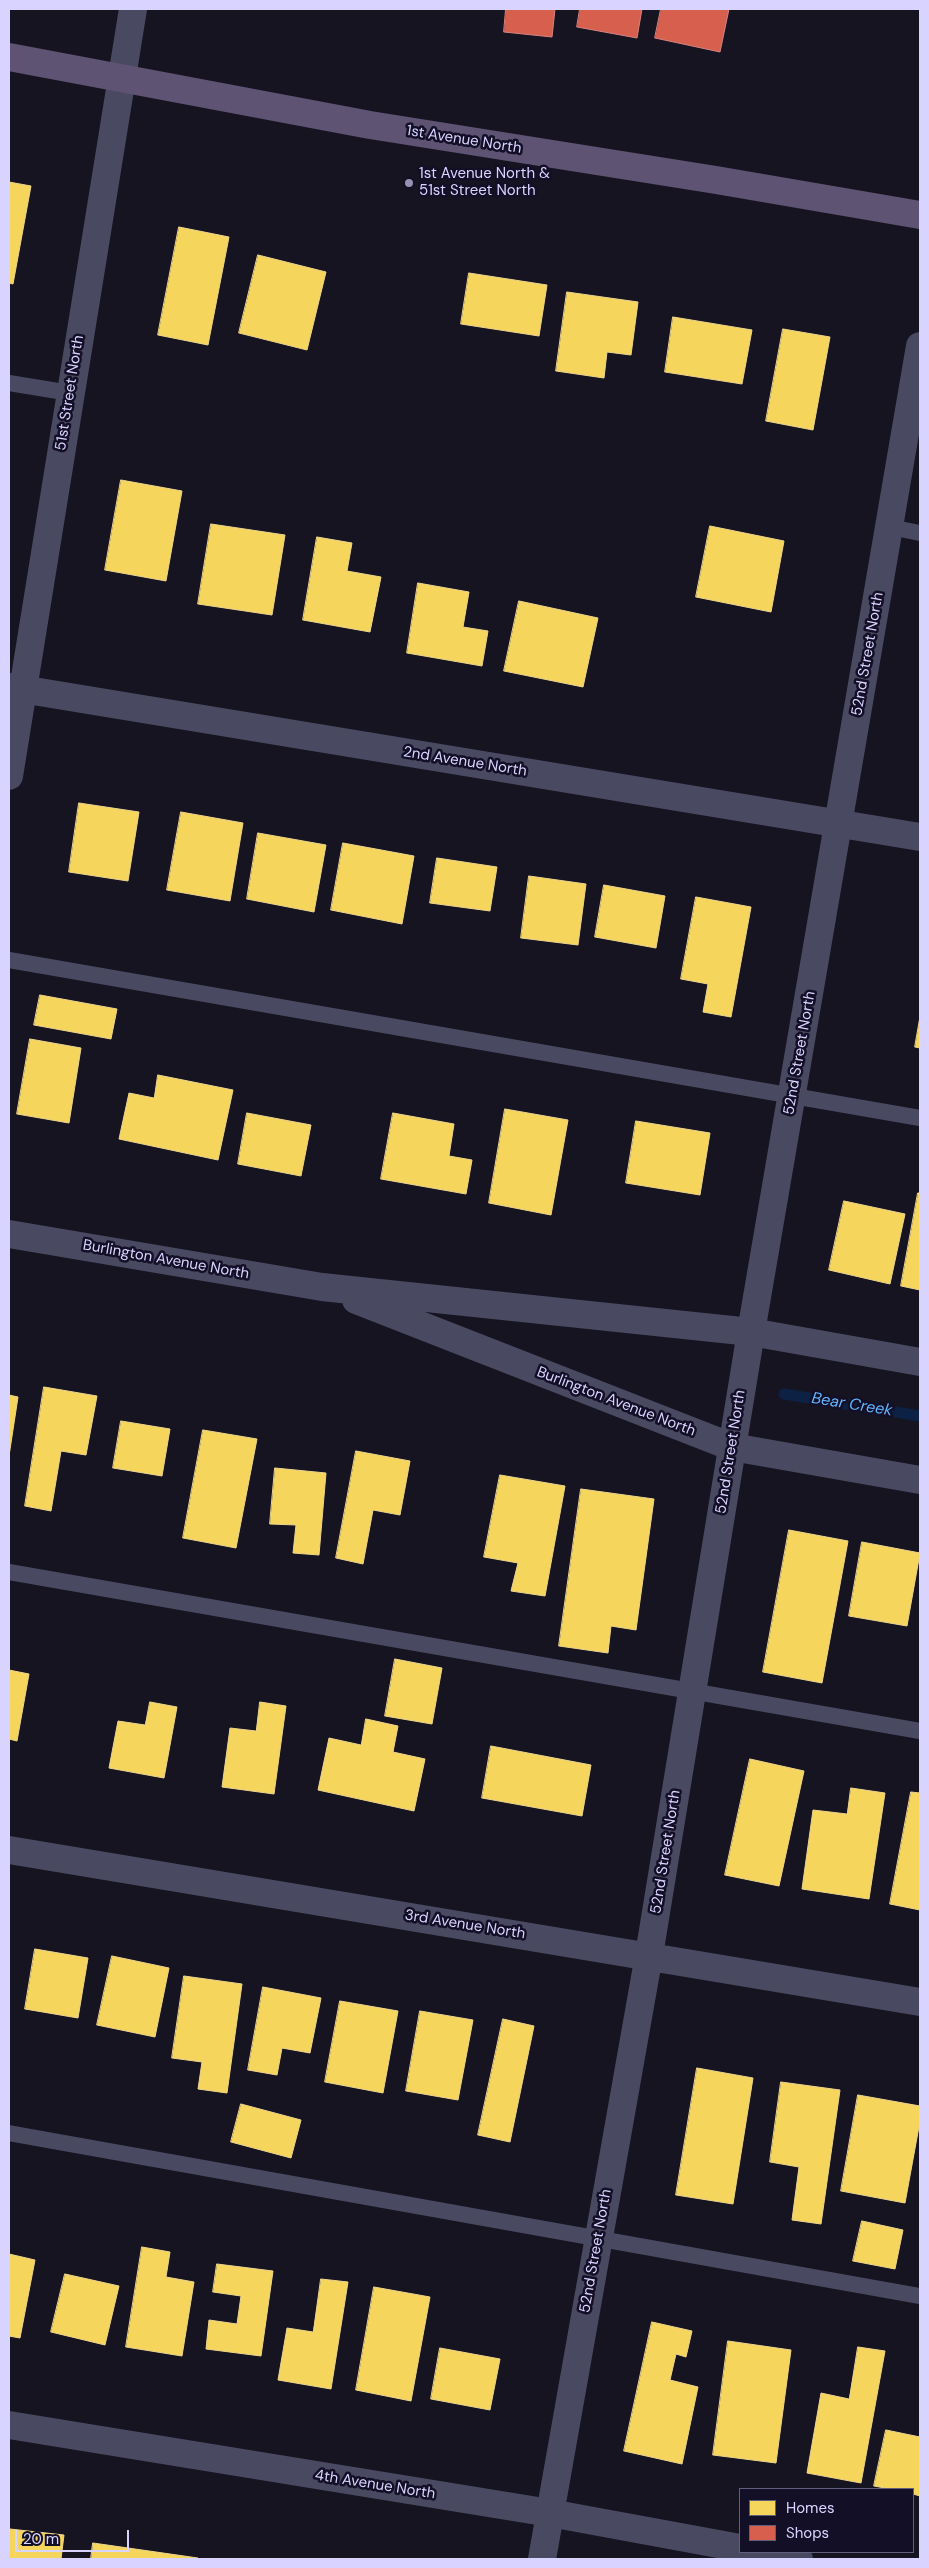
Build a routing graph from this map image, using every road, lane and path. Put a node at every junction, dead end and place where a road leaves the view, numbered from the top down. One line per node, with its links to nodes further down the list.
1 (133, 9): 3 (street, 51st Street North)
2 (9, 57): 3 (main road, 1st Avenue North)
3 (120, 78): 4 (main road, 1st Avenue North); 7 (street, 51st Street North)
4 (920, 215)
5 (920, 346): 8 (street, 52nd Street North)
6 (9, 383): 7 (lane)
7 (70, 393): 10 (street, 51st Street North)
8 (890, 527): 9 (lane); 12 (street, 52nd Street North)
9 (920, 533)
10 (16, 689): 11 (street, 51st Street North); 12 (street, 2nd Avenue North)
11 (9, 776)
12 (840, 824): 13 (street, 2nd Avenue North); 15 (street, 52nd Street North)
13 (920, 837)
14 (9, 960): 15 (lane)
15 (792, 1096): 16 (lane); 19 (street, 52nd Street North)
16 (920, 1118)
17 (9, 1234): 18 (street, Burlington Avenue North)
18 (322, 1287): 19 (street, Burlington Avenue North); 21 (street, Burlington Avenue North)
19 (751, 1332): 20 (street, Burlington Avenue North); 21 (street, 52nd Street North)
20 (920, 1362)
21 (732, 1447): 22 (street, Burlington Avenue North); 24 (street, 52nd Street North)
22 (920, 1480)
23 (9, 1572): 24 (lane)
24 (692, 1691): 25 (lane); 27 (street, 52nd Street North)
25 (920, 1731)
26 (9, 1850): 27 (street, 3rd Avenue North)
27 (649, 1955): 28 (street, 3rd Avenue North); 30 (street, 52nd Street North)
28 (920, 2002)
29 (9, 2133): 30 (lane)
30 (599, 2238): 31 (lane); 33 (street, 52nd Street North)
31 (920, 2296)
32 (9, 2425): 33 (street, 4th Avenue North)
33 (550, 2514): 34 (street, 4th Avenue North); 36 (street, 52nd Street North)
34 (739, 2548)
35 (764, 2553): 37 (street)
36 (542, 2559)
37 (799, 2559)

